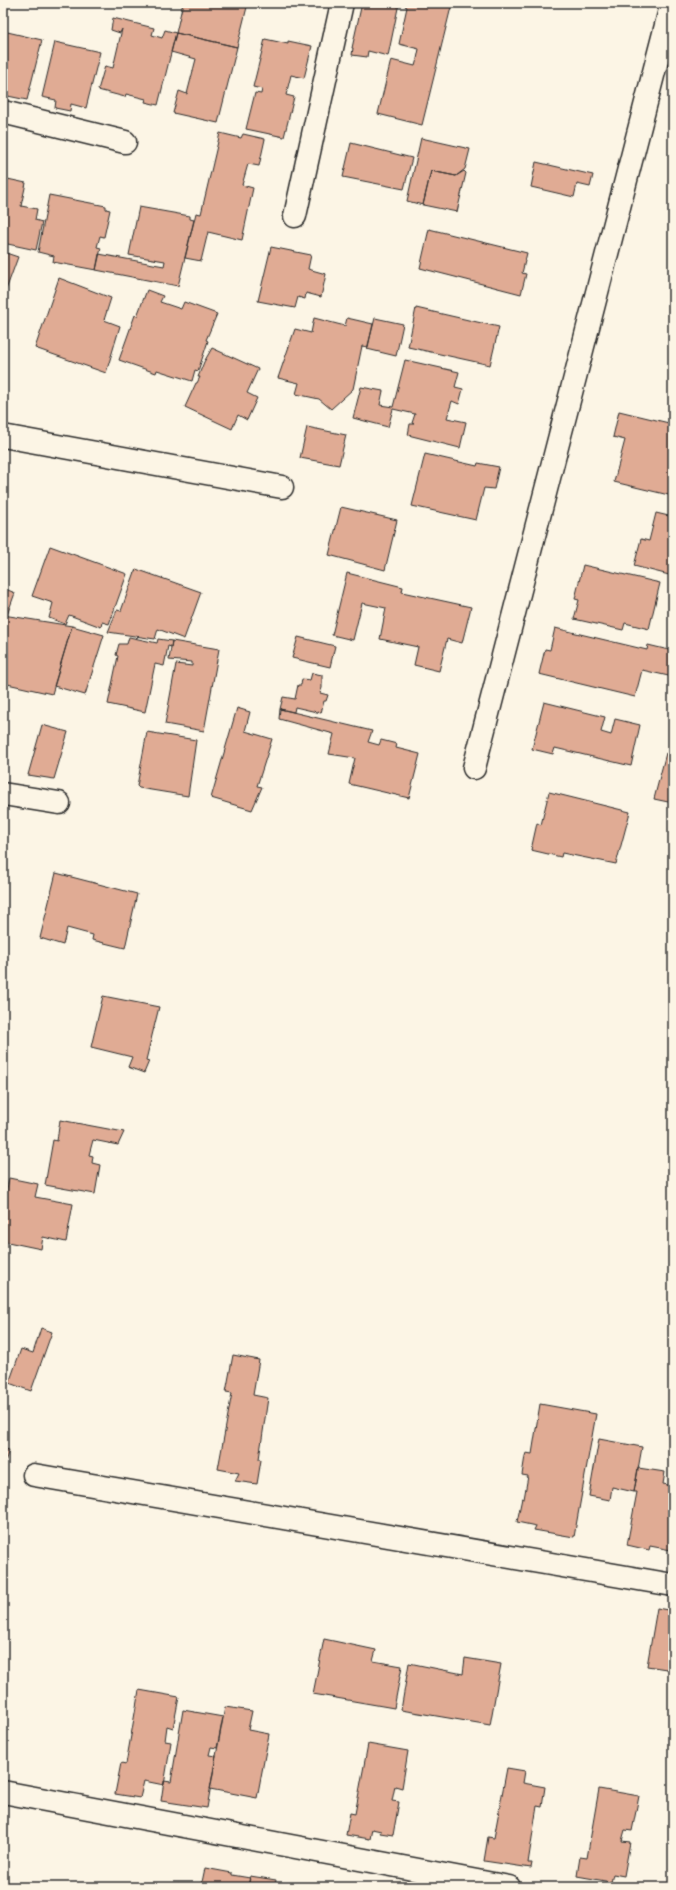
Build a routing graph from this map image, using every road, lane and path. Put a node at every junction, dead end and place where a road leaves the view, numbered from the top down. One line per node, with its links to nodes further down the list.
1 (342, 3): 5 (street)
2 (667, 5): 8 (street)
3 (3, 112): 4 (street)
4 (124, 142)
5 (295, 216)
6 (3, 436): 7 (street)
7 (282, 487)
8 (474, 768)
9 (3, 794): 10 (street)
10 (59, 803)
11 (34, 1475): 12 (street)
12 (673, 1585)
13 (3, 1792): 14 (street)
14 (509, 1887)

